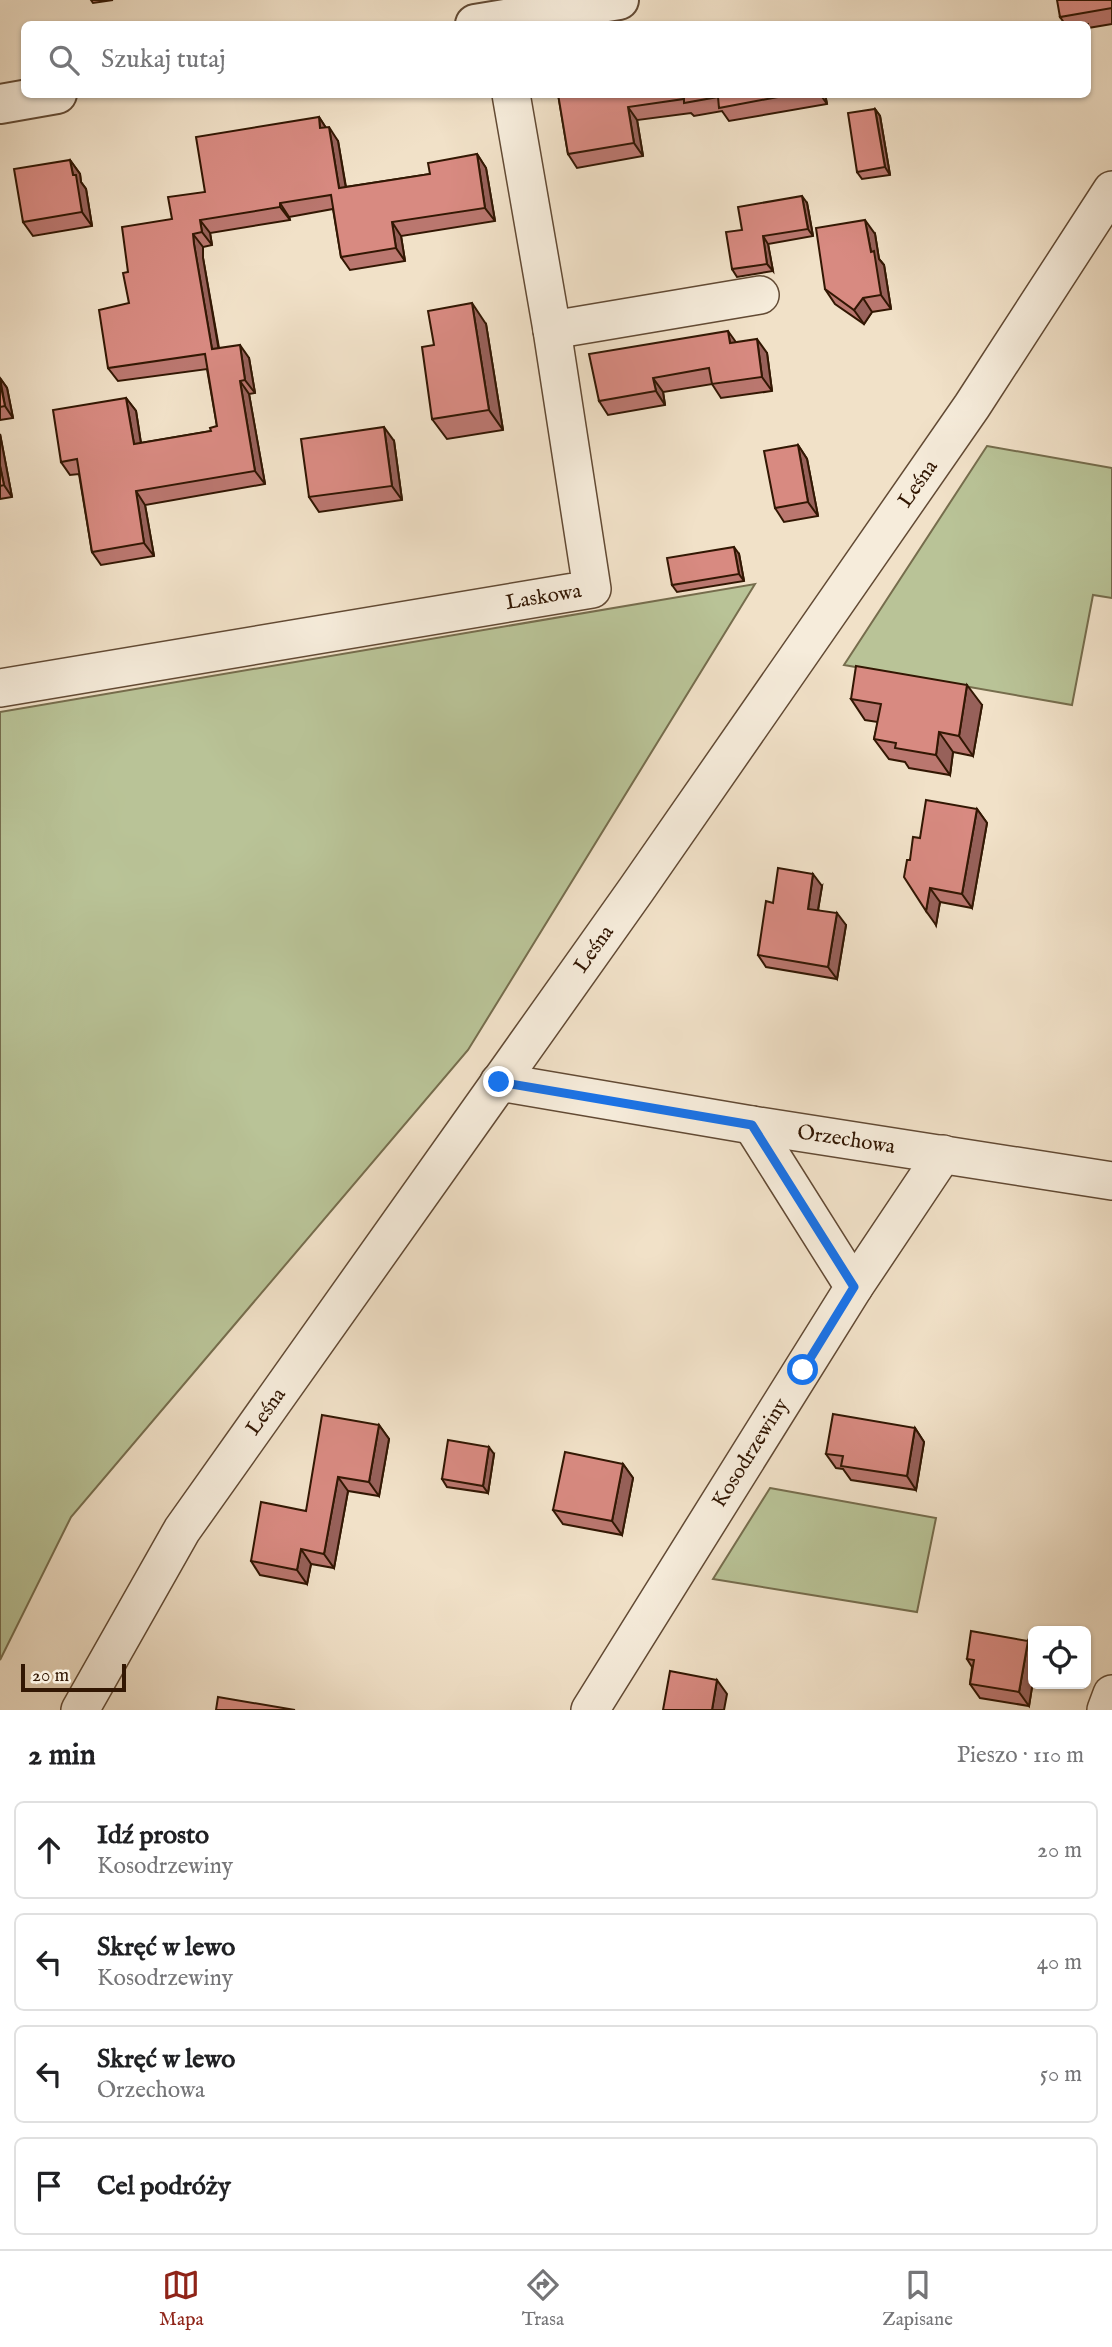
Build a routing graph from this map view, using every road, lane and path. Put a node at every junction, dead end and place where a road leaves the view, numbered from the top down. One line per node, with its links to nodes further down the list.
1 (619, 0): 2 (street)
2 (502, 21)
3 (34, 98): 5 (street)
4 (512, 98): 8 (street, Laskowa)
5 (0, 104)
6 (1112, 190): 10 (street, Leśna)
7 (760, 295): 8 (street)
8 (552, 330): 9 (street, Laskowa)
9 (0, 688)
10 (499, 1082): 11 (street, Orzechowa); 16 (street, Leśna)
11 (752, 1125): 12 (street, Orzechowa); 14 (street)
12 (943, 1154): 13 (street, Orzechowa); 14 (street, Kosodrzewiny)
13 (1112, 1181)
14 (854, 1287): 17 (street, Kosodrzewiny)
15 (1112, 1694): 18 (street)
16 (80, 1710)
17 (590, 1710)
18 (1106, 1710)

